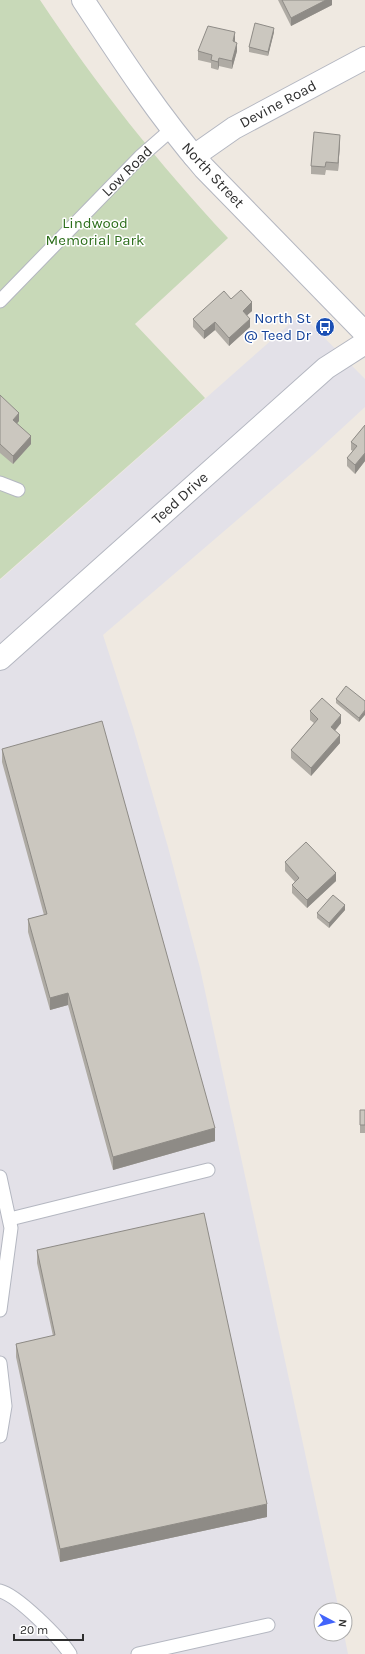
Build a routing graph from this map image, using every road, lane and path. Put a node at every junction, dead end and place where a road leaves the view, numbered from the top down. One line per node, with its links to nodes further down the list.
1 (83, 0): 3 (street, North Street)
2 (365, 58): 4 (street, Devine Road)
3 (172, 130): 4 (street, North Street); 5 (lane, Low Road)
4 (194, 156): 6 (street, North Street)
5 (0, 301)
6 (365, 333)
7 (365, 343): 10 (street, Teed Drive)
8 (0, 483): 9 (lane)
9 (18, 490)
10 (0, 659)
11 (208, 1170): 13 (lane)
12 (0, 1177): 13 (lane)
13 (10, 1219): 14 (lane)
14 (2, 1274): 15 (lane)
15 (0, 1310)
16 (0, 1363): 17 (lane)
17 (0, 1436)
18 (0, 1591): 20 (lane)
19 (268, 1625): 21 (lane)
20 (70, 1654)
21 (138, 1654)

